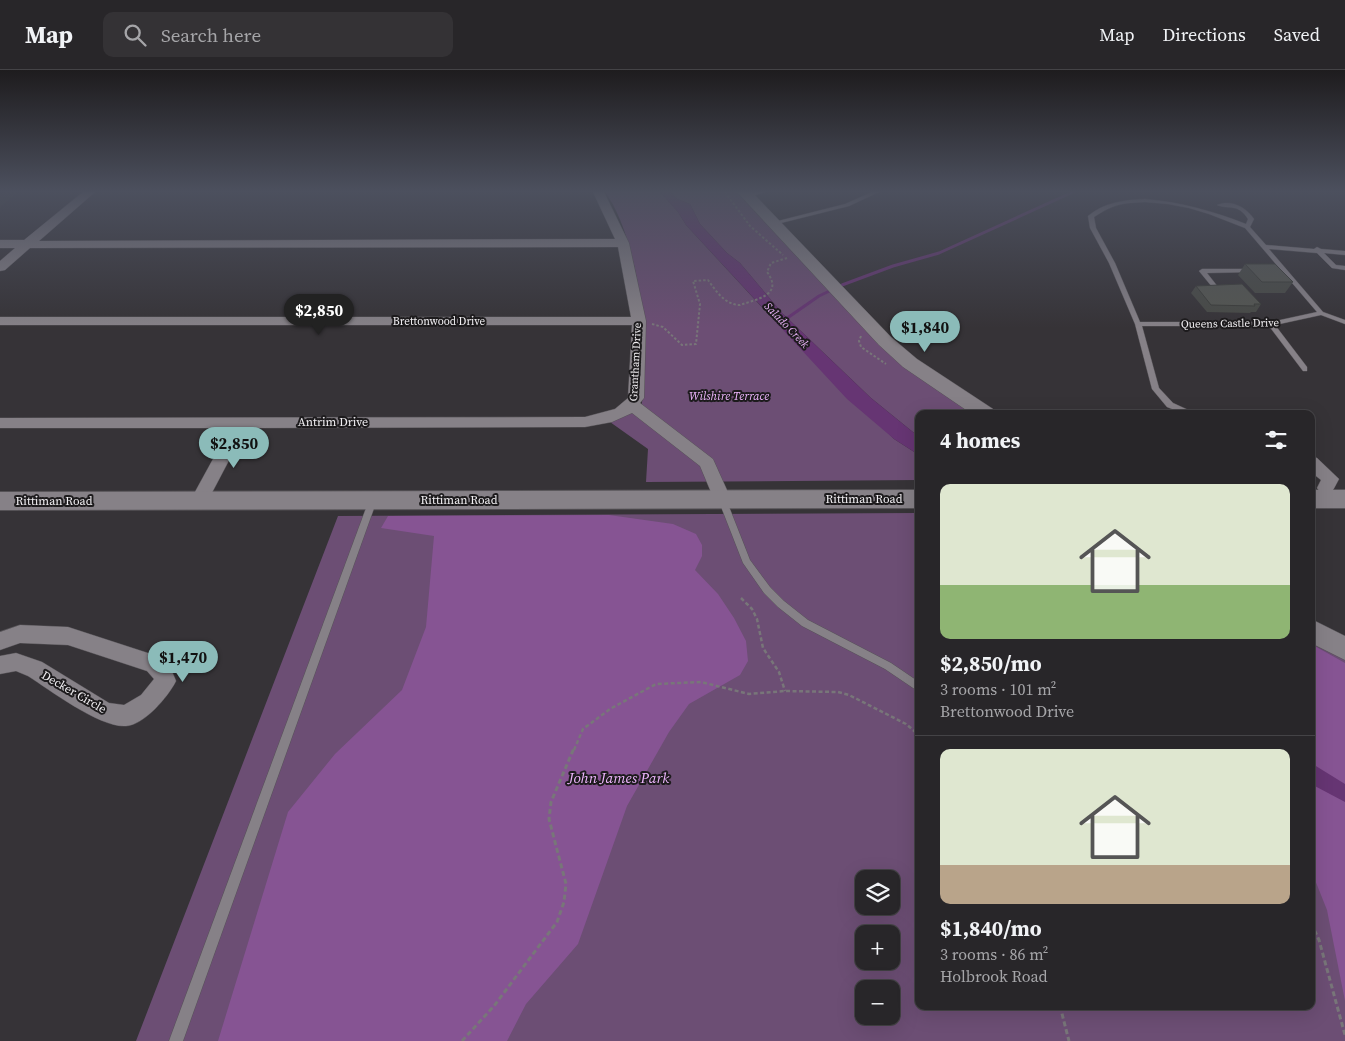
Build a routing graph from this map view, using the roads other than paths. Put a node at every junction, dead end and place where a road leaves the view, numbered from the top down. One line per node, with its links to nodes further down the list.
1 (36, 237): 8 (street)
2 (621, 237): 6 (street, Grantham Drive)
3 (787, 237): 26 (street)
4 (1098, 237): 22 (lane)
5 (1255, 237): 9 (lane)
6 (623, 243): 8 (street); 20 (street, Grantham Drive)
7 (0, 244): 8 (street)
8 (28, 244): 12 (street)
9 (1262, 247): 10 (lane); 16 (lane)
10 (1317, 250): 11 (lane); 13 (lane)
11 (1345, 253)
12 (0, 267)
13 (1345, 268)
14 (1256, 270): 17 (lane)
15 (1275, 270): 16 (lane)
16 (1284, 270): 18 (lane)
17 (1216, 287)
18 (1322, 313): 21 (lane); 23 (lane, Queens Castle Drive)
19 (0, 321): 20 (street, Brettonwood Drive)
20 (638, 321): 25 (street, Grantham Drive)
21 (1345, 322)
22 (1138, 324): 23 (lane, Queens Castle Drive); 27 (lane)
23 (1272, 324): 24 (lane)
24 (1305, 369)
25 (632, 405): 28 (street, Antrim Drive); 32 (street, Grantham Drive)
26 (980, 410)
27 (1183, 410)
28 (241, 422): 29 (street, Antrim Drive); 36 (street)
29 (0, 424)
30 (1315, 466): 31 (street)
31 (1329, 496)
32 (722, 499): 33 (main road, Rittiman Road); 34 (main road, Rittiman Road); 41 (lane)
33 (915, 499)
34 (373, 500): 36 (main road, Rittiman Road); 42 (lane)
35 (0, 501): 36 (main road, Rittiman Road)
36 (199, 501)
37 (1315, 632): 39 (street)
38 (0, 641): 40 (street, Decker Circle)
39 (1345, 649)
40 (0, 665)
41 (915, 685)
42 (176, 1041)

